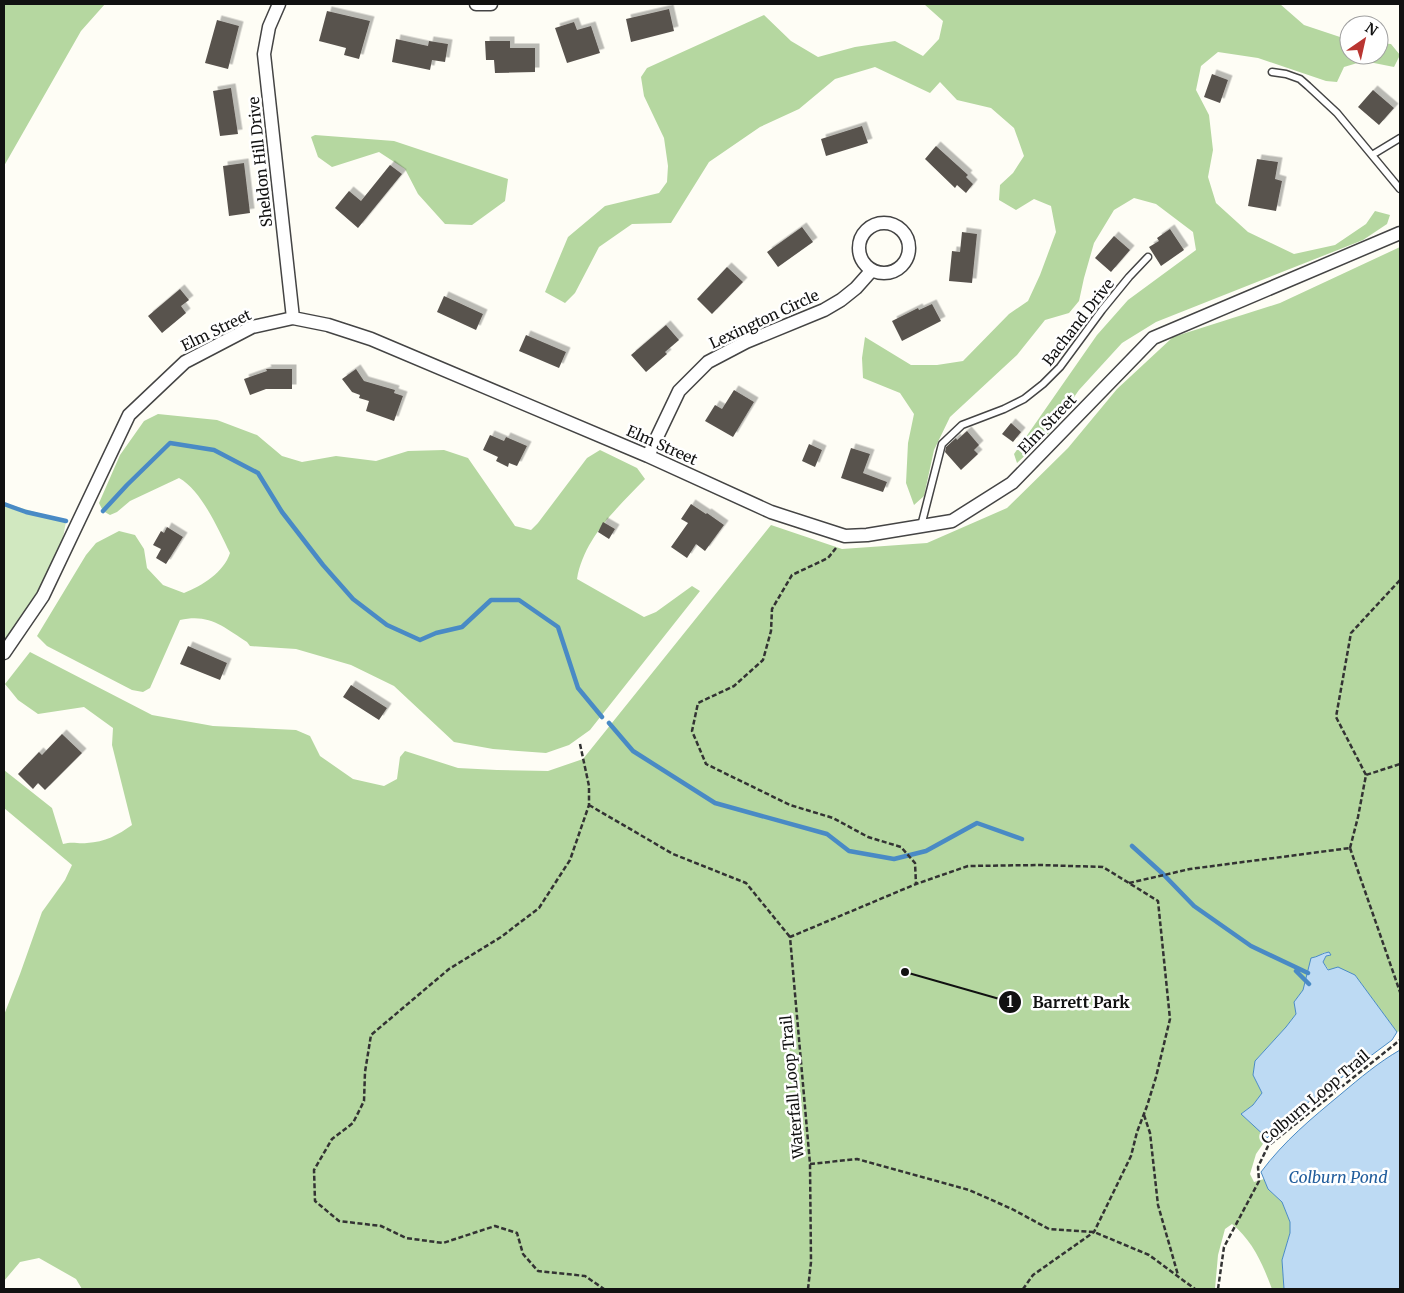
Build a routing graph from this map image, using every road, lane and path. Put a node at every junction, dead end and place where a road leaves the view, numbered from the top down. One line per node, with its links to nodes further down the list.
1 (279, 4): 11 (street, Sheldon Hill Drive)
2 (476, 4): 3 (street)
3 (491, 4)
4 (1272, 72): 6 (lane)
5 (1400, 138): 6 (lane)
6 (1372, 155): 7 (lane)
7 (1400, 189)
8 (1400, 233): 13 (street, Elm Street)
9 (1148, 257): 13 (lane, Bachand Drive)
10 (872, 270): 10 (street); 12 (street, Lexington Circle)
11 (293, 318): 12 (street, Elm Street); 16 (street, Elm Street)
12 (648, 456): 14 (street, Elm Street)
13 (921, 526): 14 (street, Elm Street)
14 (845, 536): 23 (path)
15 (1400, 580): 19 (path)
16 (4, 653)
17 (580, 744): 20 (path)
18 (1400, 764): 19 (path)
19 (1366, 775): 21 (path)
20 (590, 805): 24 (path); 31 (path)
21 (1350, 848): 22 (path); 25 (path)
22 (1129, 883): 23 (path); 27 (path)
23 (916, 884): 24 (path)
24 (790, 936): 28 (path, Waterfall Loop Trail)
25 (1400, 992)
26 (1400, 1040): 35 (path, Colburn Loop Trail)
27 (1144, 1114): 29 (path); 30 (path)
28 (810, 1164): 29 (path, Waterfall Loop Trail); 32 (path)
29 (1094, 1232): 30 (path, Waterfall Loop Trail); 33 (path)
30 (1179, 1276): 34 (path, Waterfall Loop Trail)
31 (604, 1289)
32 (808, 1289)
33 (1023, 1289)
34 (1195, 1289)
35 (1218, 1289)

